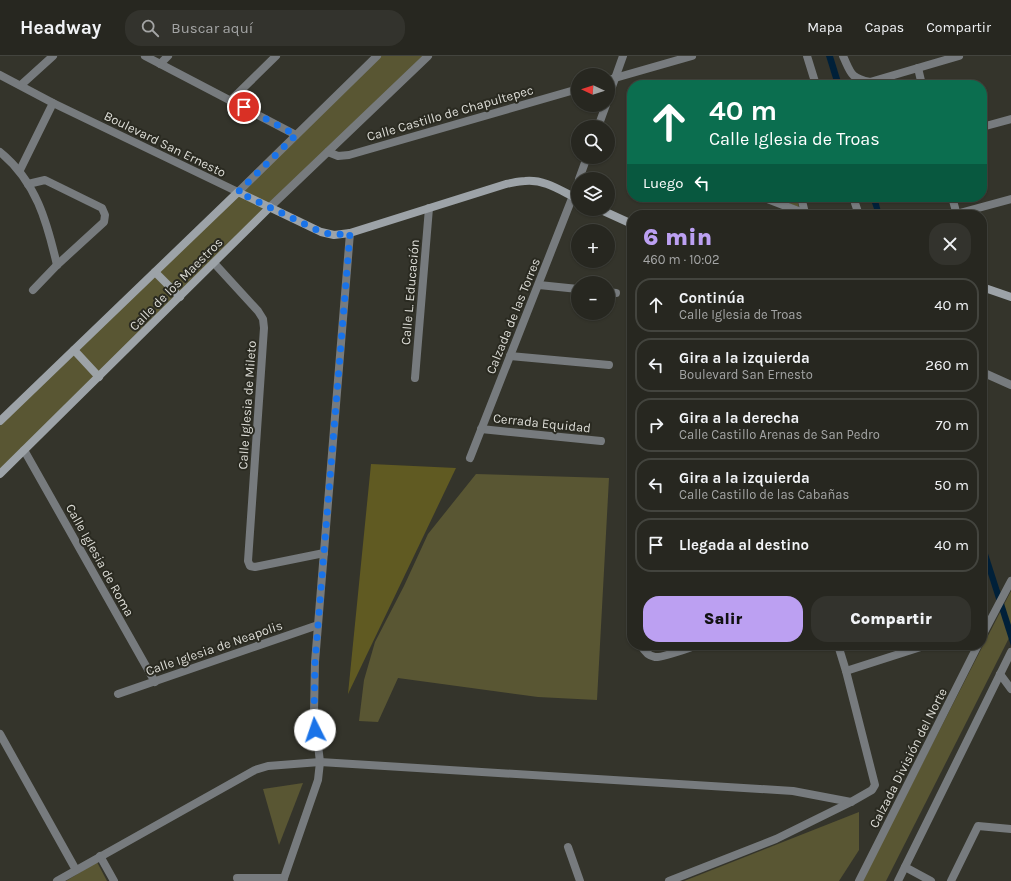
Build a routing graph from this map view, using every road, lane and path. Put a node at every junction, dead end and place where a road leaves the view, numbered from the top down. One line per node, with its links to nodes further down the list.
1 (53, 56): 23 (street)
2 (145, 56): 13 (street)
3 (168, 56): 13 (street)
4 (276, 56): 25 (street)
5 (376, 56): 29 (street)
6 (428, 56): 31 (street)
7 (623, 56): 16 (street)
8 (659, 56): 14 (street)
9 (692, 56): 14 (street)
10 (807, 56): 19 (street)
11 (843, 56): 20 (street)
12 (959, 56): 15 (street)
13 (160, 64): 25 (street)
14 (662, 65): 18 (street)
15 (918, 68): 21 (street); 22 (street)
16 (615, 73)
17 (0, 75): 23 (street, Boulevard San Ernesto)
18 (615, 78)
19 (814, 80)
20 (858, 80)
21 (877, 80)
22 (921, 80)
23 (21, 85): 26 (street, Boulevard San Ernesto)
24 (571, 91): 31 (street, Calle Castillo de Chapultepec)
25 (231, 100): 29 (street)
26 (53, 103): 32 (street); 34 (street, Boulevard San Ernesto)
27 (1011, 119): 28 (street)
28 (987, 126)
29 (296, 135): 34 (street)
30 (0, 152): 32 (street)
31 (328, 152): 38 (street)
32 (20, 170): 33 (street)
33 (28, 184): 47 (street); 47 (street)
34 (238, 192): 38 (main road, Boulevard San Ernesto); 48 (main road, Calle de los Maestros)
35 (571, 195): 39 (main road, Boulevard San Ernesto)
36 (1011, 200): 42 (street)
37 (775, 202): 41 (street)
38 (270, 207): 45 (main road, Boulevard San Ernesto); 46 (main road, Calle de los Maestros)
39 (429, 208): 45 (main road, Boulevard San Ernesto); 60 (street, Calle L. Educación)
40 (571, 210): 49 (street, Calzada de las Torres)
41 (796, 210)
42 (975, 210)
43 (614, 216): 44 (main road)
44 (627, 222)
45 (350, 233): 68 (street)
46 (214, 264): 53 (main road, Calle de los Maestros); 68 (street, Calle Iglesia de Mileto)
47 (57, 265): 52 (street)
48 (155, 272): 53 (main road); 55 (main road, Calle de los Maestros)
49 (539, 284): 50 (street); 56 (street, Calzada de las Torres)
50 (571, 288)
51 (987, 289): 54 (main road)
52 (33, 290)
53 (180, 297): 59 (main road, Calle de los Maestros)
54 (1011, 297)
55 (74, 350): 59 (main road); 62 (main road, Calle de los Maestros)
56 (510, 356): 57 (street); 63 (street, Calzada de las Torres)
57 (608, 365)
58 (987, 374): 61 (street)
59 (99, 377): 65 (main road, Calle de los Maestros)
60 (415, 378)
61 (1011, 385)
62 (0, 422)
63 (481, 429): 64 (street, Cerrada Equidad); 66 (street, Calzada de las Torres)
64 (601, 441)
65 (24, 450): 67 (main road, Calle de los Maestros); 80 (street, Calle Iglesia de Roma)
66 (470, 458)
67 (0, 474)
68 (324, 552): 70 (street)
69 (1009, 584): 71 (street)
70 (318, 625): 80 (street, Calle Iglesia de Neapolis); 84 (street)
71 (987, 626)
72 (644, 650): 73 (street)
73 (681, 650)
74 (840, 650): 78 (street)
75 (911, 650): 78 (street)
76 (975, 650): 98 (street, Calzada División del Norte)
77 (1011, 652): 79 (street)
78 (846, 671): 85 (street)
79 (1000, 674): 81 (street); 89 (street)
80 (155, 682): 82 (street, Calle Iglesia de Neapolis)
81 (1011, 689)
82 (118, 694)
83 (0, 734): 90 (street)
84 (320, 762): 85 (street); 88 (street); 92 (street)
85 (851, 802): 97 (street)
86 (1011, 829): 100 (street)
87 (568, 847): 96 (street)
88 (100, 856): 90 (street); 95 (street)
89 (905, 867): 93 (street); 99 (street)
90 (76, 870): 94 (street)
91 (237, 878): 92 (street)
92 (284, 880)
93 (901, 880)
94 (57, 881)
95 (114, 881)
96 (580, 881)
97 (669, 881)
98 (859, 881)
99 (932, 881)
100 (951, 881)

